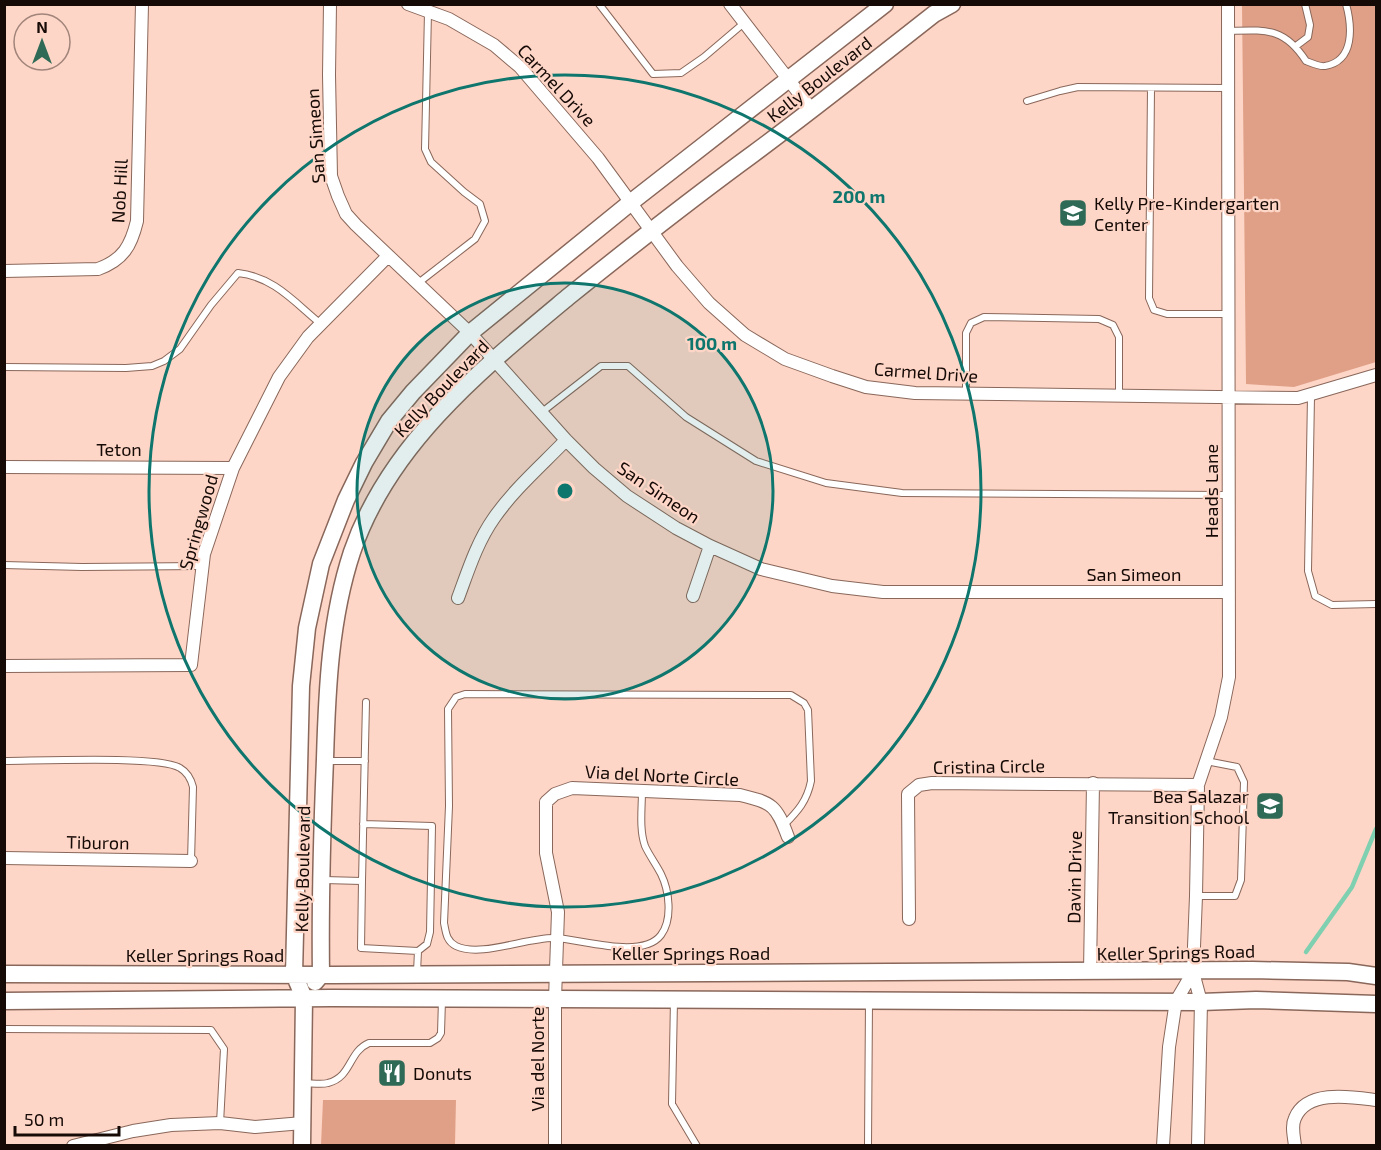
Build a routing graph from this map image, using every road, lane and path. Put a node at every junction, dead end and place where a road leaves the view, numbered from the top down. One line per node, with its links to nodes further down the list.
1 (142, 4): 23 (street, Nob Hill)
2 (330, 4): 22 (street, San Simeon)
3 (408, 4): 11 (street, Carmel Drive)
4 (599, 4): 12 (lane)
5 (730, 4): 12 (street)
6 (885, 4): 15 (main road, Kelly Boulevard)
7 (952, 4): 19 (main road, Kelly Boulevard)
8 (1228, 4): 13 (street, Heads Lane)
9 (1305, 4): 14 (lane)
10 (1347, 4): 14 (lane)
11 (428, 12): 20 (street, Carmel Drive); 24 (lane)
12 (744, 23): 15 (street)
13 (1228, 31): 14 (lane); 17 (street, Heads Lane)
14 (1296, 46)
15 (787, 79): 19 (street); 20 (main road, Kelly Boulevard)
16 (1151, 88): 17 (lane); 18 (lane); 25 (lane)
17 (1228, 88): 25 (street, Heads Lane)
18 (1027, 101)
19 (812, 110): 21 (main road, Kelly Boulevard)
20 (630, 202): 21 (street, Carmel Drive); 27 (main road, Kelly Boulevard)
21 (650, 230): 28 (main road, Kelly Boulevard); 31 (street, Carmel Drive)
22 (388, 256): 24 (street, San Simeon); 26 (street, Springwood)
23 (4, 271)
24 (417, 284): 27 (street, San Simeon)
25 (1229, 314): 34 (street, Heads Lane)
26 (321, 324): 29 (lane); 38 (street, Springwood)
27 (470, 333): 28 (street, San Simeon); 50 (main road, Kelly Boulevard)
28 (494, 358): 35 (street, San Simeon); 51 (main road, Kelly Boulevard)
29 (4, 367)
30 (1377, 375): 33 (street, Carmel Drive)
31 (966, 394): 32 (street, Carmel Drive); 32 (lane)
32 (1119, 396): 34 (street, Carmel Drive)
33 (1311, 396): 34 (street, Carmel Drive); 46 (lane)
34 (1229, 397): 39 (street, Heads Lane)
35 (542, 412): 36 (street, San Simeon); 39 (lane)
36 (566, 440): 40 (street, San Simeon); 45 (street)
37 (4, 467): 38 (street, Teton)
38 (233, 468): 42 (street, Springwood)
39 (1229, 495): 43 (street, Heads Lane)
40 (710, 546): 43 (street, San Simeon); 44 (street)
41 (4, 565): 42 (lane)
42 (202, 566): 47 (street, Springwood)
43 (1229, 592): 52 (street, Heads Lane)
44 (693, 596)
45 (458, 598)
46 (1377, 604)
47 (4, 666)
48 (366, 702): 53 (lane)
49 (4, 761): 60 (lane)
50 (299, 761): 51 (main road); 73 (main road, Kelly Boulevard)
51 (324, 761): 53 (lane); 61 (main road, Kelly Boulevard)
52 (1206, 761): 55 (street, Heads Lane); 63 (lane)
53 (365, 762): 57 (lane)
54 (1094, 783): 55 (street, Cristina Circle); 64 (street, Cristina Circle); 68 (street, Davin Drive)
55 (1198, 785): 63 (street, Heads Lane)
56 (642, 790): 58 (street, Via del Norte Circle); 65 (street, Via del Norte Circle); 65 (lane)
57 (363, 824): 62 (lane); 66 (lane)
58 (785, 831): 65 (lane)
59 (4, 858): 60 (street, Tiburon)
60 (191, 861)
61 (320, 880): 62 (lane); 74 (main road, Kelly Boulevard)
62 (362, 881): 66 (lane)
63 (1196, 896): 69 (street, Heads Lane)
64 (909, 919)
65 (557, 938): 67 (street, Via del Norte Circle)
66 (418, 951): 72 (lane)
67 (556, 972): 70 (main road, Keller Springs Road); 72 (main road, Keller Springs Road); 78 (street, Via del Norte)
68 (1090, 972): 69 (main road, Keller Springs Road); 70 (main road, Keller Springs Road)
69 (1193, 972): 75 (main road, Keller Springs Road); 82 (street); 83 (street)
70 (870, 973): 80 (main road)
71 (4, 974): 73 (main road, Keller Springs Road)
72 (417, 974): 74 (main road, Keller Springs Road)
73 (294, 975): 74 (main road, Keller Springs Road); 76 (main road, Kelly Boulevard)
74 (321, 975): 76 (main road)
75 (1377, 976)
76 (304, 998): 77 (main road); 81 (main road); 86 (main road, Kelly Boulevard)
77 (442, 998): 78 (main road); 86 (lane)
78 (555, 999): 79 (main road); 92 (street, Via del Norte)
79 (674, 999): 80 (main road); 93 (lane)
80 (869, 1000): 82 (main road); 94 (lane)
81 (4, 1001)
82 (1176, 1002): 83 (main road); 95 (street)
83 (1201, 1002): 84 (main road); 96 (street)
84 (1377, 1004)
85 (4, 1029): 88 (lane)
86 (303, 1083): 89 (main road, Kelly Boulevard)
87 (1377, 1100): 97 (street)
88 (220, 1123): 89 (street); 90 (street)
89 (303, 1123): 91 (main road, Kelly Boulevard)
90 (73, 1146)
91 (302, 1146)
92 (555, 1146)
93 (697, 1146)
94 (868, 1146)
95 (1163, 1146)
96 (1198, 1146)
97 (1294, 1146)

